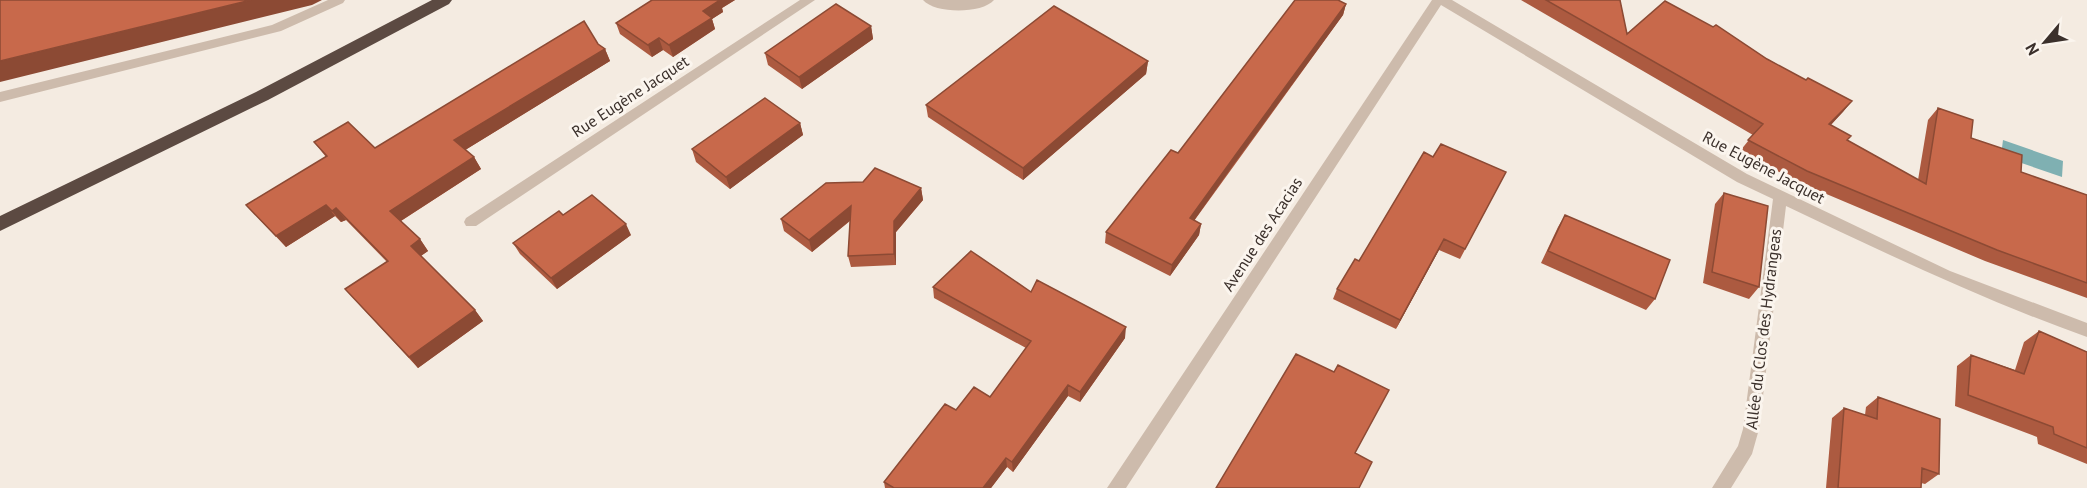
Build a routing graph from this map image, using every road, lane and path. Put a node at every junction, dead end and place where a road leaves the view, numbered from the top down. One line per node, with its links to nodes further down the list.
1 (339, 0): 8 (street)
2 (444, 0): 11 (highway)
3 (809, 0): 10 (street, Rue Eugène Jacquet)
4 (929, 0): 5 (street)
5 (988, 0)
6 (1438, 0): 13 (street, Avenue des Acacias)
7 (1443, 0): 9 (street, Rue Eugène Jacquet)
8 (0, 97)
9 (1780, 198): 12 (street, Rue Eugène Jacquet); 14 (street, Allée du Clos des Hydrangeas)
10 (471, 222)
11 (0, 224)
12 (2087, 330)
13 (1116, 488)
14 (1721, 488)

